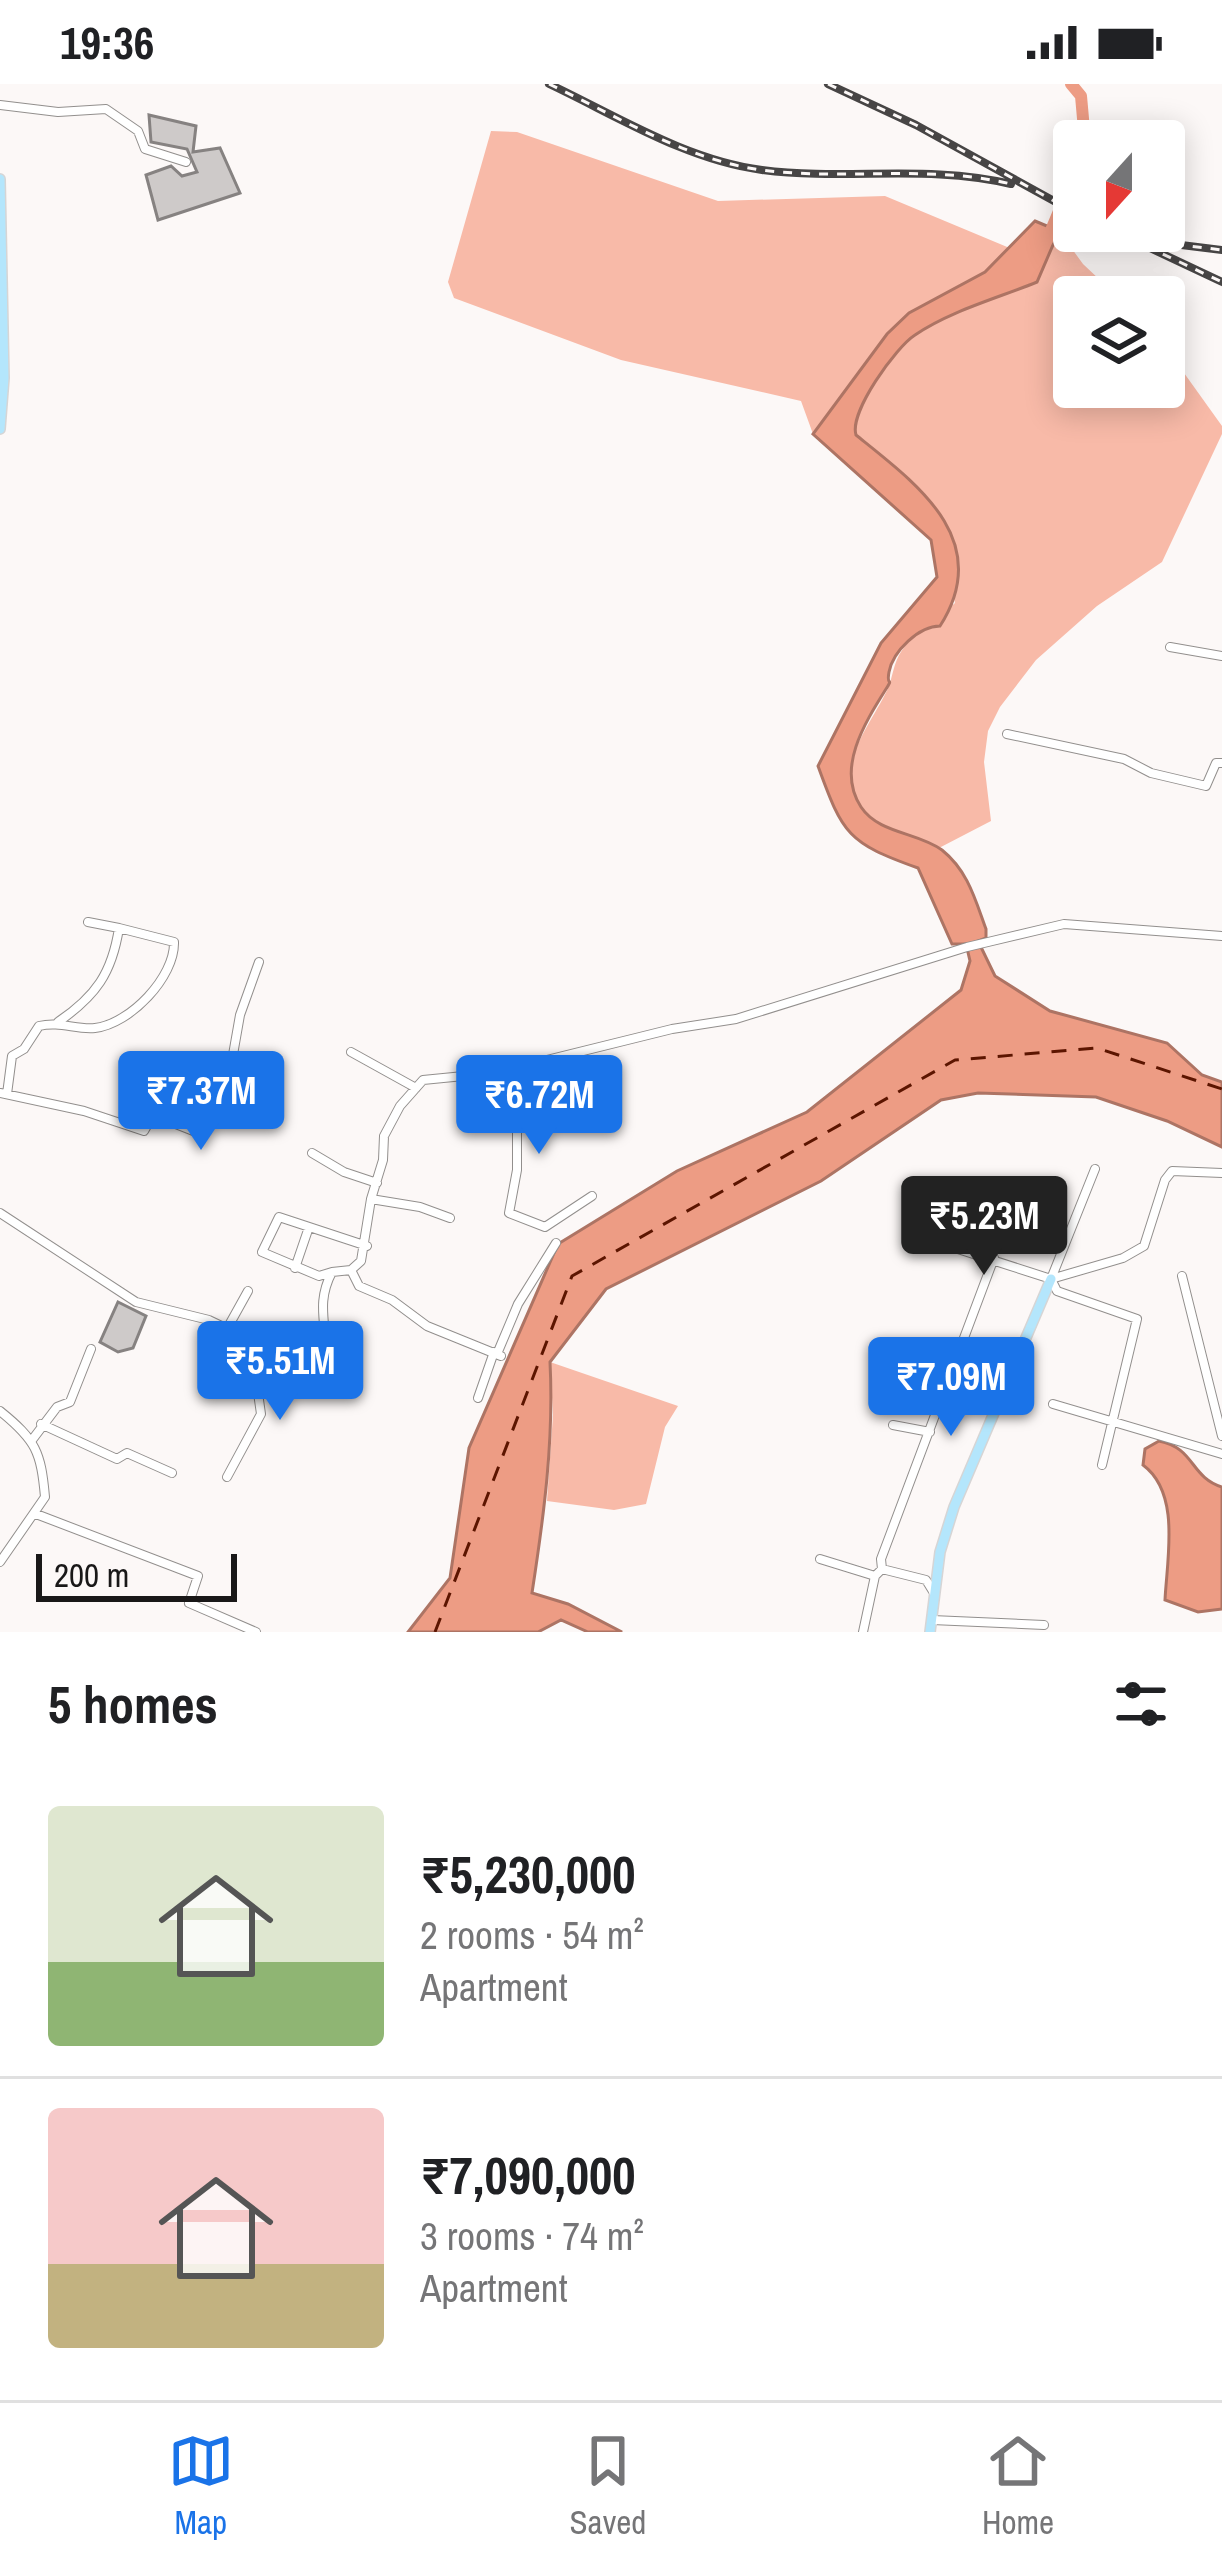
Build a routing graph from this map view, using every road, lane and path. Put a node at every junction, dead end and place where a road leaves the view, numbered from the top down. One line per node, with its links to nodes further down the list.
1 (0, 105): 2 (street)
2 (186, 162)
3 (0, 178): 4 (main road)
4 (1, 251): 5 (main road)
5 (0, 429)
6 (1170, 647): 7 (street)
7 (1222, 656)
8 (1007, 734): 9 (street)
9 (1222, 763)
10 (88, 922): 11 (street)
11 (119, 928): 14 (street); 16 (street)
12 (1222, 936): 18 (street)
13 (259, 962): 20 (street)
14 (74, 1010): 15 (street); 16 (street)
15 (58, 1022): 16 (street); 20 (street)
16 (76, 1024)
17 (351, 1052): 19 (street)
18 (488, 1074): 19 (street); 25 (street)
19 (416, 1088): 24 (street)
20 (3, 1094)
21 (313, 1153): 24 (street)
22 (1095, 1169): 38 (street)
23 (1222, 1173): 38 (street)
24 (377, 1184): 26 (street)
25 (592, 1196)
26 (371, 1198): 28 (street); 32 (street)
27 (0, 1213): 40 (street)
28 (450, 1218)
29 (309, 1227): 32 (street); 34 (street); 34 (street)
30 (930, 1240): 33 (street)
31 (556, 1243): 43 (street)
32 (367, 1246): 35 (street)
33 (994, 1258): 38 (street); 50 (street)
34 (295, 1268): 36 (street)
35 (351, 1270): 36 (street); 43 (street)
36 (332, 1272): 41 (street)
37 (1182, 1276): 51 (street)
38 (1051, 1279): 47 (street); 61 (main road)
39 (248, 1291): 40 (street)
40 (228, 1327): 41 (street)
41 (268, 1344): 56 (street)
42 (91, 1349): 48 (street)
43 (498, 1354): 44 (street)
44 (478, 1398)
45 (1053, 1404): 47 (street)
46 (0, 1412): 52 (street)
47 (1112, 1420): 53 (street); 54 (street)
48 (41, 1424): 52 (street); 55 (street)
49 (893, 1425): 50 (street)
50 (930, 1432): 60 (street)
51 (1222, 1436)
52 (32, 1440): 57 (street)
53 (1222, 1454)
54 (1102, 1466)
55 (172, 1473)
56 (227, 1478)
57 (36, 1514): 59 (street); 64 (street)
58 (820, 1559): 60 (street)
59 (0, 1562)
60 (878, 1572): 61 (street); 65 (street)
61 (935, 1594): 63 (main road)
62 (1044, 1625): 63 (street)
63 (931, 1626)
64 (256, 1632)
65 (863, 1632)

